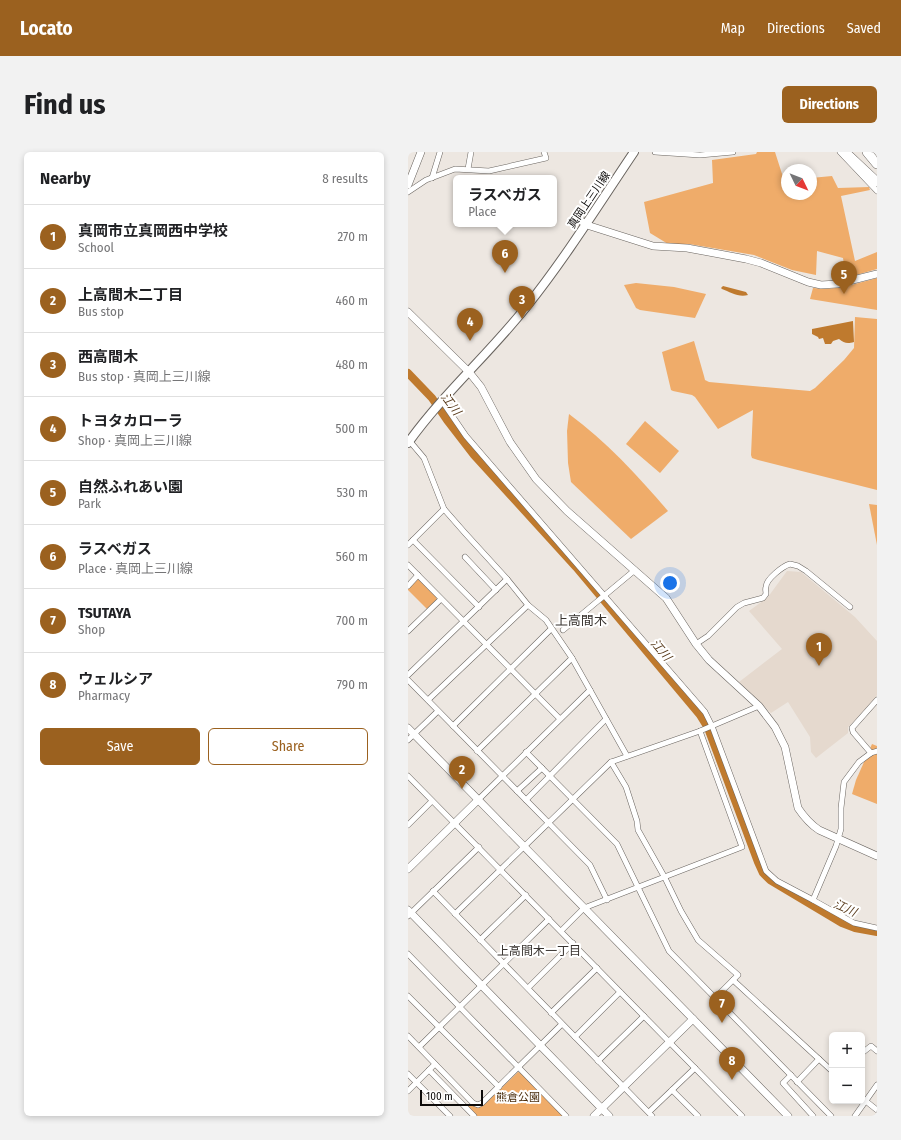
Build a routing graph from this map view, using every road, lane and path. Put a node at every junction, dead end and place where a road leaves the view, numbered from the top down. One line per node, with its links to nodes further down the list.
1 (421, 152): 16 (street)
2 (440, 152): 14 (street)
3 (471, 152): 13 (street)
4 (544, 152): 13 (street)
5 (628, 152): 19 (main road, 真岡上三川線)
6 (634, 152): 19 (main road, 真岡上三川線)
7 (655, 152): 8 (street)
8 (733, 152)
9 (840, 152): 17 (street)
10 (845, 152): 15 (highway)
11 (867, 152): 12 (highway)
12 (877, 164)
13 (468, 169): 14 (street)
14 (432, 178): 18 (street)
15 (877, 182)
16 (408, 185)
17 (877, 191)
18 (408, 192)
19 (583, 223): 20 (street); 22 (main road, 真岡上三川線)
20 (877, 274)
21 (408, 312): 22 (street)
22 (467, 371): 23 (main road, 真岡上三川線); 24 (main road, 真岡上三川線); 30 (street)
23 (442, 402): 24 (main road, 真岡上三川線); 35 (street)
24 (408, 440): 25 (street)
25 (444, 509): 26 (street); 32 (street)
26 (413, 540): 27 (street); 38 (street)
27 (408, 545)
28 (465, 557): 34 (street)
29 (408, 565): 31 (street)
30 (635, 570): 35 (street); 45 (street)
31 (418, 576): 33 (street); 36 (street)
32 (507, 579): 34 (street); 37 (street)
33 (408, 586)
34 (496, 590): 38 (street)
35 (604, 596): 42 (street); 59 (street)
36 (441, 599): 40 (street); 43 (street)
37 (528, 605): 41 (street); 44 (street)
38 (479, 607): 40 (street)
39 (850, 607): 45 (street)
40 (464, 621): 44 (street); 48 (street)
41 (551, 628): 46 (street); 47 (street)
42 (563, 630)
43 (408, 631)
44 (486, 644): 47 (street); 52 (street)
45 (696, 644): 54 (street)
46 (572, 658): 50 (street); 51 (street)
47 (510, 669): 51 (street); 58 (street)
48 (408, 676)
49 (408, 680): 52 (street)
50 (590, 690): 56 (street); 57 (street)
51 (535, 694): 56 (street); 64 (street)
52 (428, 700): 55 (street)
53 (877, 700): 67 (street)
54 (759, 706): 59 (street); 82 (street)
55 (438, 711): 58 (street); 62 (street)
56 (560, 719): 66 (street)
57 (606, 719): 68 (street); 72 (street)
58 (453, 726): 64 (street)
59 (712, 726): 61 (street); 93 (street)
60 (408, 728): 62 (street)
61 (700, 731): 68 (street); 88 (street)
62 (414, 734): 63 (street); 76 (street)
63 (408, 740)
64 (478, 751): 71 (street)
65 (877, 751): 67 (street)
66 (526, 752): 70 (street); 71 (street)
67 (871, 753): 82 (street)
68 (628, 756): 69 (street)
69 (611, 762): 75 (street); 88 (street)
70 (542, 768): 72 (street); 74 (street)
71 (502, 776): 74 (street); 76 (street)
72 (550, 776): 75 (street); 77 (street)
73 (409, 780): 78 (street)
74 (517, 792): 77 (street)
75 (572, 799): 80 (street); 89 (street)
76 (478, 800): 79 (street); 83 (street)
77 (526, 800): 80 (street)
78 (432, 801): 79 (street); 81 (street)
79 (455, 823): 84 (street); 86 (street)
80 (548, 823): 83 (street); 92 (street)
81 (408, 825)
82 (838, 839): 85 (street); 93 (street)
83 (523, 846): 87 (street); 94 (street)
84 (479, 847): 87 (street); 90 (street)
85 (877, 856)
86 (408, 869)
87 (500, 869): 91 (street); 96 (street)
88 (665, 878): 89 (street); 105 (street)
89 (638, 888): 92 (street); 110 (street)
90 (433, 892): 95 (street); 96 (street)
91 (526, 895): 97 (street); 100 (street)
92 (607, 900): 94 (street)
93 (813, 900): 98 (street)
94 (584, 908): 99 (street); 114 (street)
95 (409, 913): 106 (street)
96 (455, 914): 100 (street)
97 (549, 919): 99 (street); 103 (street)
98 (877, 928)
99 (561, 931): 101 (street)
100 (480, 940): 103 (street)
101 (573, 943): 104 (street); 107 (street)
102 (409, 957): 111 (street)
103 (504, 964): 106 (street); 107 (street)
104 (597, 968): 108 (street); 112 (street)
105 (733, 980): 110 (street); 124 (street)
106 (482, 986): 111 (street); 120 (street)
107 (528, 988): 112 (street)
108 (620, 992): 113 (street); 118 (street)
109 (408, 996): 116 (street)
110 (715, 998): 132 (street)
111 (460, 1007): 116 (street); 127 (street)
112 (551, 1013): 115 (street)
113 (644, 1016): 119 (street); 125 (street)
114 (693, 1019): 119 (street); 153 (street)
115 (562, 1024): 118 (street); 120 (street)
116 (440, 1028): 121 (street); 136 (street)
117 (408, 1036): 121 (street)
118 (575, 1038): 125 (street)
119 (670, 1042): 128 (street); 137 (street)
120 (541, 1045): 127 (street); 143 (street)
121 (419, 1047): 126 (street)
122 (865, 1051): 123 (street)
123 (877, 1051)
124 (819, 1059): 129 (street); 134 (street)
125 (598, 1061): 137 (street)
126 (435, 1064): 130 (street); 136 (street)
127 (519, 1067): 136 (street); 148 (street)
128 (695, 1068): 138 (street); 152 (street)
129 (829, 1068)
130 (429, 1070): 133 (street); 146 (street)
131 (408, 1074): 133 (street)
132 (791, 1075): 134 (street); 154 (street)
133 (417, 1082): 139 (street); 147 (street)
134 (797, 1082): 155 (street)
135 (877, 1085): 140 (street)
136 (499, 1087)
137 (623, 1087): 143 (street); 145 (street)
138 (672, 1090): 145 (street); 151 (street)
139 (408, 1091)
140 (865, 1099)
141 (865, 1101): 144 (street)
142 (862, 1104): 156 (street)
143 (601, 1108): 149 (street); 150 (street)
144 (877, 1110)
145 (650, 1114)
146 (472, 1115)
147 (450, 1116)
148 (566, 1116)
149 (594, 1116)
150 (609, 1116)
151 (698, 1116)
152 (742, 1116)
153 (788, 1116)
154 (813, 1116)
155 (832, 1116)
156 (855, 1116)

